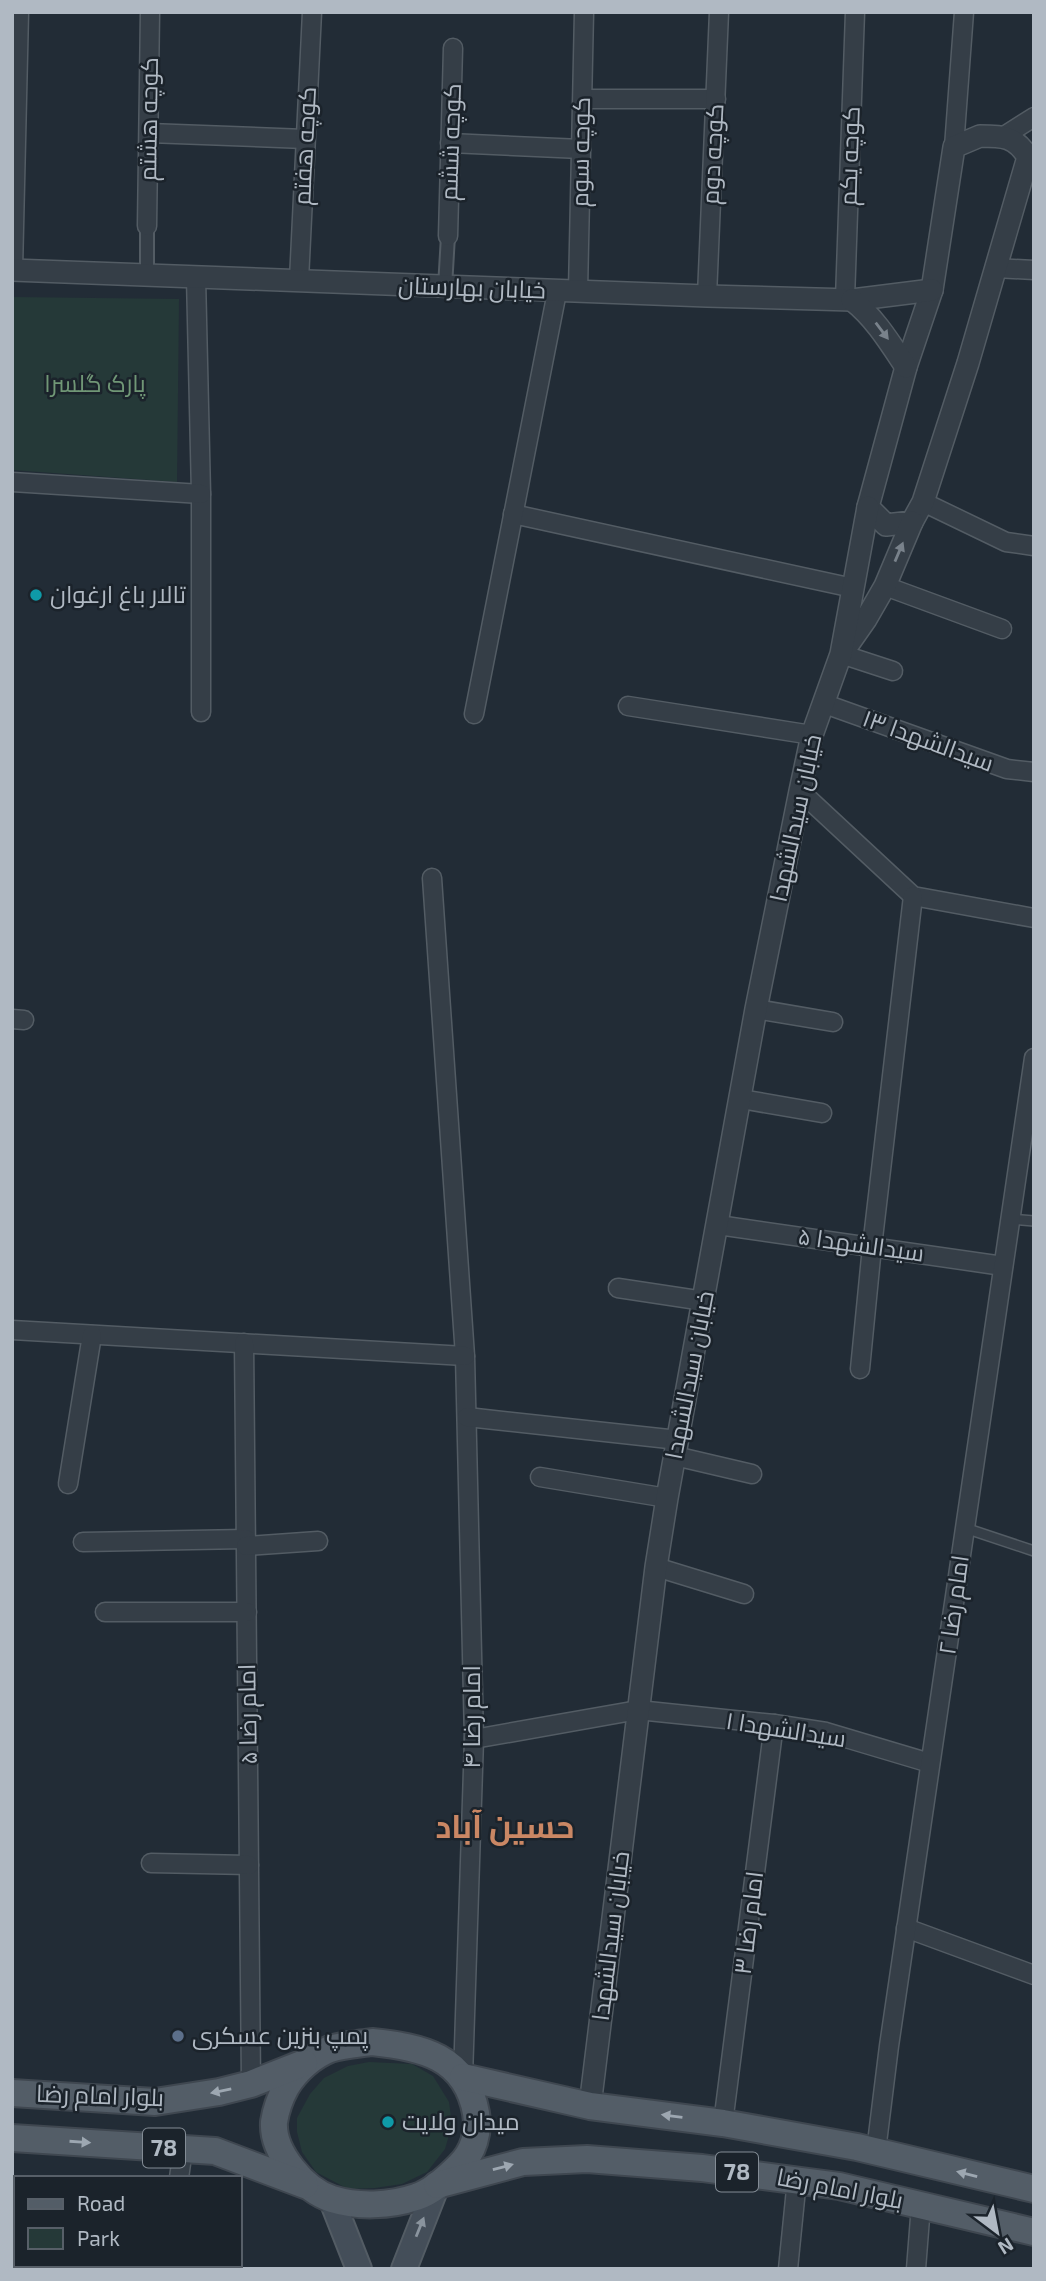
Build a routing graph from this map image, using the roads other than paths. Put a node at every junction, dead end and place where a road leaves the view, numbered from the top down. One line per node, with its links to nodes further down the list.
1 (19, 12): 19 (street)
2 (150, 12): 12 (street, کوچه هشتم)
3 (312, 12): 14 (street, کوچه هفتم)
4 (584, 12): 9 (street, کوچه سوم)
5 (719, 12): 10 (street, کوچه دوم)
6 (855, 12): 33 (street, کوچه یکم)
7 (964, 12): 16 (street)
8 (453, 48): 15 (street, کوچه ششم)
9 (583, 99): 10 (street); 17 (street, کوچه سوم)
10 (716, 99): 32 (street, کوچه دوم)
11 (1034, 117): 13 (street)
12 (149, 133): 14 (street); 20 (street, کوچه هشتم)
13 (1004, 136): 16 (street); 18 (street)
14 (305, 139): 27 (street, کوچه هفتم)
15 (450, 143): 17 (street); 21 (street, کوچه ششم)
16 (954, 147): 29 (street)
17 (581, 149): 30 (street, کوچه سوم)
18 (1031, 154): 22 (street)
19 (14, 159): 23 (street)
20 (148, 226): 25 (street)
21 (448, 236): 28 (street)
22 (995, 268): 24 (street); 37 (street)
23 (12, 270): 25 (street, خیابان بهارستان)
24 (1034, 270)
25 (147, 275): 26 (street, خیابان بهارستان)
26 (196, 277): 27 (street, خیابان بهارستان); 36 (street)
27 (299, 280): 28 (street, خیابان بهارستان)
28 (444, 287): 31 (street, خیابان بهارستان)
29 (932, 290): 33 (street, خیابان بهارستان); 34 (street)
30 (578, 291): 31 (street, خیابان بهارستان); 32 (street, خیابان بهارستان)
31 (557, 292): 39 (street)
32 (707, 296): 33 (street, خیابان بهارستان)
33 (849, 300): 34 (street, one-way to 34)
34 (906, 367): 38 (street)
35 (12, 482): 36 (street)
36 (201, 494): 49 (street)
37 (923, 502): 40 (street); 41 (street)
38 (868, 507): 40 (street); 43 (street)
39 (513, 514): 43 (street); 50 (street)
40 (912, 522): 42 (street, one-way to 40)
41 (1034, 546)
42 (885, 586): 44 (street); 45 (street)
43 (853, 588): 45 (street)
44 (1002, 629)
45 (841, 654): 46 (street); 47 (street, خیابان سیدالشهدا)
46 (893, 671)
47 (825, 704): 51 (street, خیابان سیدالشهدا); 52 (street, سیدالشهدا ۱۳)
48 (628, 706): 51 (street)
49 (201, 712)
50 (474, 714)
51 (812, 735): 53 (street, خیابان سیدالشهدا)
52 (1034, 772)
53 (800, 791): 55 (street); 57 (street, خیابان سیدالشهدا)
54 (432, 878): 72 (street, امام رضا ۴)
55 (914, 896): 56 (street); 65 (street)
56 (1034, 918)
57 (756, 1009): 58 (street); 60 (street, خیابان سیدالشهدا)
58 (833, 1022)
59 (1034, 1058): 62 (street, امام رضا ۲)
60 (741, 1099): 61 (street); 64 (street, خیابان سیدالشهدا)
61 (822, 1114)
62 (1010, 1219): 63 (lane); 66 (street, امام رضا ۲)
63 (1034, 1221)
64 (718, 1225): 65 (street, سیدالشهدا ۵); 68 (street, خیابان سیدالشهدا)
65 (872, 1247): 66 (street, سیدالشهدا ۵); 73 (street)
66 (1003, 1266): 80 (street, امام رضا ۲)
67 (618, 1288): 68 (street)
68 (704, 1301): 75 (street, خیابان سیدالشهدا)
69 (12, 1330): 70 (street)
70 (92, 1335): 71 (street); 78 (street)
71 (244, 1343): 72 (street); 83 (street, امام رضا ۵)
72 (465, 1356): 74 (street, امام رضا ۴)
73 (860, 1369)
74 (467, 1417): 75 (street); 91 (street, امام رضا ۴)
75 (676, 1448): 76 (street); 79 (street, خیابان سیدالشهدا)
76 (752, 1474)
77 (540, 1477): 79 (street)
78 (68, 1484)
79 (667, 1497): 85 (street, خیابان سیدالشهدا)
80 (965, 1528): 84 (lane); 92 (street, امام رضا ۲)
81 (317, 1541): 83 (street)
82 (83, 1542): 83 (street)
83 (246, 1542): 88 (street, امام رضا ۵)
84 (1034, 1551)
85 (656, 1567): 86 (street); 89 (street, خیابان سیدالشهدا)
86 (744, 1594)
87 (105, 1612): 88 (street)
88 (247, 1612): 94 (street, امام رضا ۵)
89 (638, 1710): 90 (street, سیدالشهدا ۱); 91 (street, سیدالشهدا ۱); 101 (street, خیابان سیدالشهدا)
90 (774, 1724): 92 (street, سیدالشهدا ۱); 102 (street, امام رضا ۳)
91 (474, 1739): 98 (street, امام رضا ۴)
92 (930, 1763): 95 (street, امام رضا ۲)
93 (151, 1863): 94 (street)
94 (249, 1865): 99 (street, امام رضا ۵)
95 (906, 1928): 96 (street); 105 (street, امام رضا ۲)
96 (1034, 1975)
97 (309, 2061): 98 (main road, 78); 99 (main road, بلوار امام رضا / 78); 110 (main road, 78)
98 (463, 2077): 101 (main road, بلوار امام رضا / 78); 108 (main road, 78)
99 (251, 2084): 100 (main road, بلوار امام رضا / 78, one-way to 100)
100 (12, 2093)
101 (590, 2106): 102 (main road, بلوار امام رضا / 78, one-way to 101)
102 (723, 2123): 105 (main road, بلوار امام رضا / 78)
103 (12, 2138): 104 (main road, بلوار امام رضا / 78, one-way to 104)
104 (183, 2149): 106 (street); 110 (main road, بلوار امام رضا / 78)
105 (876, 2151): 109 (main road, بلوار امام رضا / 78, one-way to 105)
106 (179, 2176)
107 (797, 2179): 108 (main road, بلوار امام رضا / 78, one-way to 107); 111 (main road, بلوار امام رضا / 78); 115 (street)
108 (437, 2185): 110 (main road, 78); 114 (main road, one-way to 108)
109 (1026, 2188): 112 (main road)
110 (321, 2193): 113 (main road)
111 (921, 2205): 112 (main road, بلوار امام رضا / 78); 116 (street)
112 (1022, 2229)
113 (359, 2269)
114 (404, 2269)
115 (788, 2269)
116 (916, 2269)

